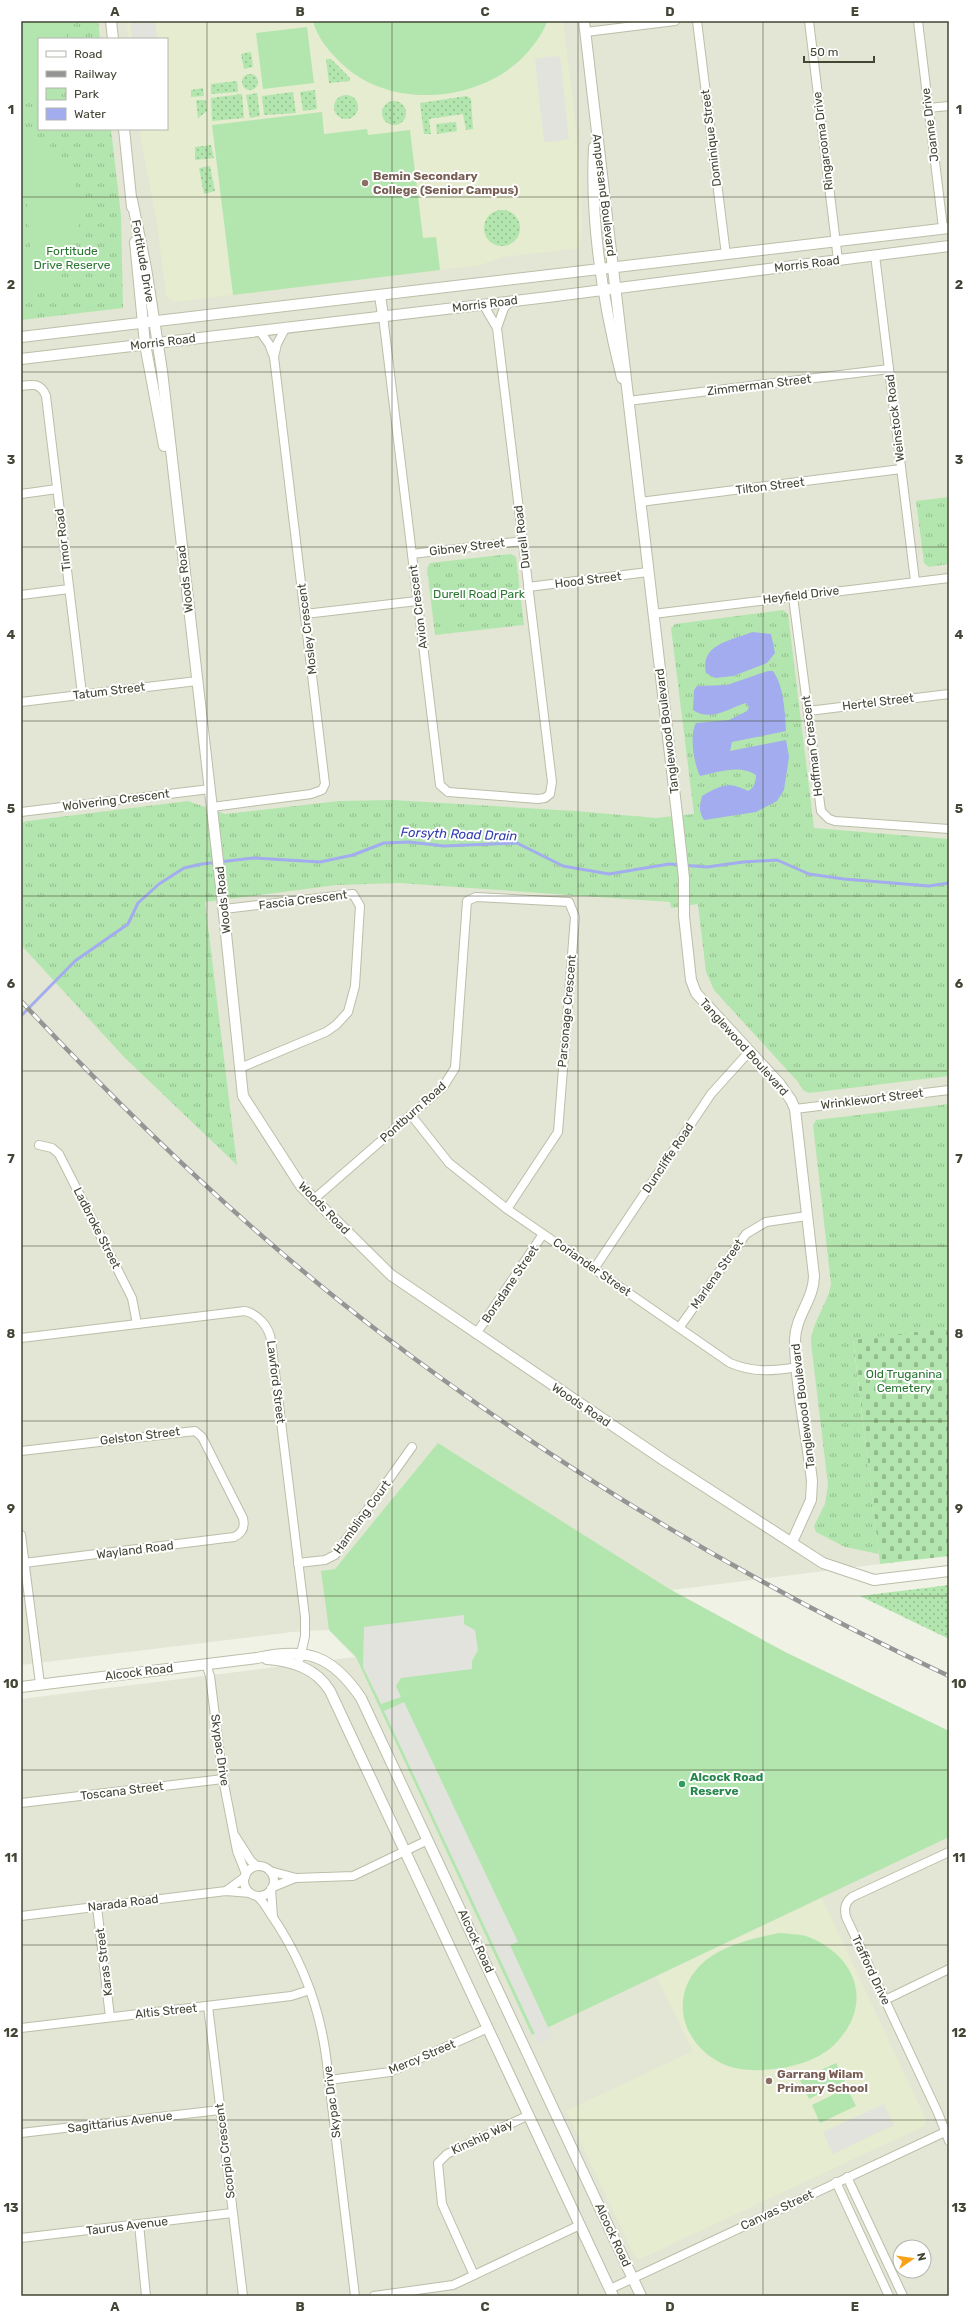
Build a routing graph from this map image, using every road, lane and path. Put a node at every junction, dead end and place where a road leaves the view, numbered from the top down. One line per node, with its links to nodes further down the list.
1 (111, 21): 8 (street)
2 (584, 21): 7 (street, Ampersand Boulevard)
3 (675, 21): 7 (street)
4 (697, 21): 17 (street, Dominique Street)
5 (809, 21): 15 (street, Ringarooma Drive)
6 (918, 21): 10 (street, Joanne Drive)
7 (586, 32): 11 (street, Ampersand Boulevard)
8 (113, 38)
9 (949, 106): 10 (street)
10 (928, 108): 14 (street, Joanne Drive)
11 (595, 121): 20 (street, Ampersand Boulevard); 21 (street, Ampersand Boulevard)
12 (124, 130): 13 (street, Fortitude Drive)
13 (132, 200): 28 (street, Fortitude Drive); 29 (street, Fortitude Drive)
14 (946, 228): 15 (street, Morris Road)
15 (836, 241): 17 (street, Morris Road); 19 (street, Ringarooma Drive)
16 (949, 246): 18 (street, Morris Road)
17 (726, 255): 20 (street, Morris Road)
18 (875, 255): 19 (street, Morris Road); 38 (street, Weinstock Road)
19 (838, 260): 22 (street, Morris Road)
20 (614, 268): 21 (street, Morris Road); 22 (street, Tanglewood Boulevard)
21 (600, 270): 23 (street, Tanglewood Boulevard); 24 (street, Morris Road)
22 (617, 288): 23 (street, Morris Road); 40 (street, Tanglewood Boulevard)
23 (604, 290): 25 (street, Morris Road); 40 (street, Tanglewood Boulevard)
24 (380, 295): 27 (street); 28 (street, Morris Road)
25 (510, 301): 26 (street, Morris Road); 31 (street, Durell Road)
26 (483, 304): 27 (street, Morris Road); 31 (street, Durell Road)
27 (383, 316): 30 (street, Morris Road); 47 (street, Avion Crescent)
28 (154, 321): 29 (street, Morris Road); 34 (street, Woods Road)
29 (142, 323): 33 (street, Morris Road); 35 (street, Woods Road)
30 (286, 327): 32 (street, Morris Road); 36 (street, Mosley Crescent)
31 (497, 328): 46 (street, Durell Road)
32 (259, 330): 34 (street, Morris Road); 36 (street, Mosley Crescent)
33 (21, 337)
34 (157, 343): 35 (street, Morris Road); 44 (street, Woods Road)
35 (145, 344): 37 (street, Morris Road); 44 (street, Woods Road)
36 (274, 358): 56 (street, Mosley Crescent)
37 (21, 359)
38 (889, 369): 40 (street, Zimmerman Street); 41 (street, Weinstock Road)
39 (21, 386): 42 (street, Timor Road)
40 (628, 401): 45 (street, Tanglewood Boulevard)
41 (901, 469): 45 (street, Tilton Street); 50 (street, Weinstock Road)
42 (57, 489): 43 (street); 52 (street, Timor Road)
43 (21, 494)
44 (176, 496): 58 (street, Woods Road)
45 (640, 502): 48 (street, Tanglewood Boulevard)
46 (523, 541): 47 (street, Gibney Street); 51 (street, Durell Road)
47 (412, 554): 55 (street, Avion Crescent)
48 (648, 572): 51 (street, Hood Street); 57 (street, Tanglewood Boulevard)
49 (949, 578): 50 (street, Heyfield Drive)
50 (915, 582): 54 (street, Heyfield Drive)
51 (528, 587): 64 (street, Durell Road)
52 (69, 589): 53 (street); 59 (street, Timor Road)
53 (21, 595)
54 (793, 597): 57 (street, Heyfield Drive); 62 (street, Hoffman Crescent)
55 (417, 601): 56 (street); 64 (street, Avion Crescent)
56 (305, 614): 65 (street, Mosley Crescent)
57 (653, 614): 70 (street, Tanglewood Boulevard)
58 (197, 681): 59 (street, Tatum Street); 63 (street, Woods Road)
59 (82, 694): 61 (street, Tatum Street)
60 (949, 694): 62 (street, Hertel Street)
61 (21, 702)
62 (808, 711): 67 (street, Hoffman Crescent)
63 (210, 789): 65 (street, Woods Road); 66 (street, Wolvering Crescent)
64 (550, 794)
65 (212, 806): 69 (street, Woods Road)
66 (21, 812)
67 (949, 829)
68 (467, 901): 74 (street, Pontburn Road); 77 (street, Parsonage Crescent)
69 (224, 907): 71 (street, Woods Road); 71 (street, Fascia Crescent)
70 (749, 1052): 73 (street, Tanglewood Boulevard); 80 (street, Duncliffe Road)
71 (240, 1068): 76 (street, Woods Road)
72 (949, 1090): 73 (street, Wrinklewort Street)
73 (795, 1109): 78 (street, Tanglewood Boulevard)
74 (411, 1116): 76 (street, Pontburn Road); 77 (street, Coriander Street)
75 (39, 1145): 81 (street, Ladbroke Street)
76 (313, 1200): 83 (street, Woods Road)
77 (507, 1209): 79 (street, Coriander Street)
78 (807, 1216): 82 (street, Marlena Street); 85 (street, Tanglewood Boulevard)
79 (543, 1234): 80 (street, Coriander Street); 83 (street, Borsdane Street)
80 (594, 1269): 82 (street, Coriander Street)
81 (137, 1324): 84 (street, Lawford Street); 92 (street, Lawford Street)
82 (679, 1328): 85 (street, Coriander Street)
83 (476, 1334): 90 (street, Woods Road)
84 (21, 1338)
85 (798, 1367): 90 (street, Tanglewood Boulevard)
86 (412, 1447): 92 (street, Hambling Court)
87 (21, 1451): 88 (street, Gelston Street)
88 (242, 1531): 91 (street, Wayland Road)
89 (21, 1535): 91 (street)
90 (792, 1542): 93 (street, Woods Road)
91 (24, 1563): 98 (street)
92 (298, 1563): 94 (street, Lawford Street)
93 (949, 1571)
94 (301, 1653): 95 (street, Alcock Road); 97 (street, Lawford Street); 103 (street, Alcock Road)
95 (257, 1658): 96 (street, Alcock Road); 97 (street, Alcock Road)
96 (206, 1664): 98 (street, Alcock Road); 100 (street, Skypac Drive)
97 (298, 1665): 104 (street, Alcock Road)
98 (40, 1684): 99 (street, Alcock Road)
99 (21, 1687)
100 (223, 1779): 101 (street, Toscana Street); 102 (street, Skypac Drive)
101 (21, 1803)
102 (235, 1836): 106 (street, Skypac Drive); 108 (street, Skypac Drive)
103 (428, 1840): 104 (street); 136 (street, Alcock Road)
104 (405, 1851): 109 (street); 122 (street, Alcock Road)
105 (949, 1852): 118 (street, Trafford Drive)
106 (258, 1866): 107 (street); 108 (street)
107 (270, 1871): 109 (street); 110 (street)
108 (245, 1876): 111 (street, Narada Road); 112 (street)
109 (296, 1878): 110 (street)
110 (272, 1888): 112 (street); 115 (street, Skypac Drive)
111 (226, 1891): 112 (street, Narada Road); 113 (street, Narada Road)
112 (254, 1894): 115 (street, Skypac Drive)
113 (97, 1907): 114 (street, Narada Road); 120 (street, Karas Street)
114 (21, 1916)
115 (273, 1918): 117 (street, Skypac Drive)
116 (949, 1969): 118 (street)
117 (310, 1990): 119 (street, Altis Street); 123 (street, Skypac Drive)
118 (885, 2000): 126 (street, Trafford Drive)
119 (208, 2006): 120 (street, Altis Street); 124 (street, Scorpio Crescent)
120 (110, 2017): 121 (street, Altis Street)
121 (21, 2028)
122 (488, 2028): 123 (street, Mercy Street); 125 (street, Alcock Road)
123 (329, 2080): 140 (street, Skypac Drive)
124 (220, 2110): 127 (street, Sagittarius Avenue); 131 (street, Scorpio Crescent)
125 (528, 2115): 133 (street, Alcock Road); 135 (street, Kinship Way)
126 (945, 2132): 128 (street, Trafford Drive); 129 (street, Canvas Street)
127 (21, 2133)
128 (949, 2141)
129 (847, 2177): 130 (street, Canvas Street); 144 (street)
130 (836, 2182): 136 (street, Canvas Street); 143 (street)
131 (232, 2213): 132 (street, Taurus Avenue); 139 (street, Scorpio Crescent)
132 (139, 2224): 134 (street, Taurus Avenue); 138 (street)
133 (580, 2225): 135 (street); 137 (street, Alcock Road)
134 (21, 2238)
135 (474, 2275): 141 (street)
136 (633, 2278): 137 (street, Canvas Street); 142 (street, Alcock Road)
137 (611, 2292)
138 (146, 2296)
139 (243, 2296)
140 (356, 2296)
141 (374, 2296)
142 (641, 2296)
143 (889, 2296)
144 (902, 2296)

